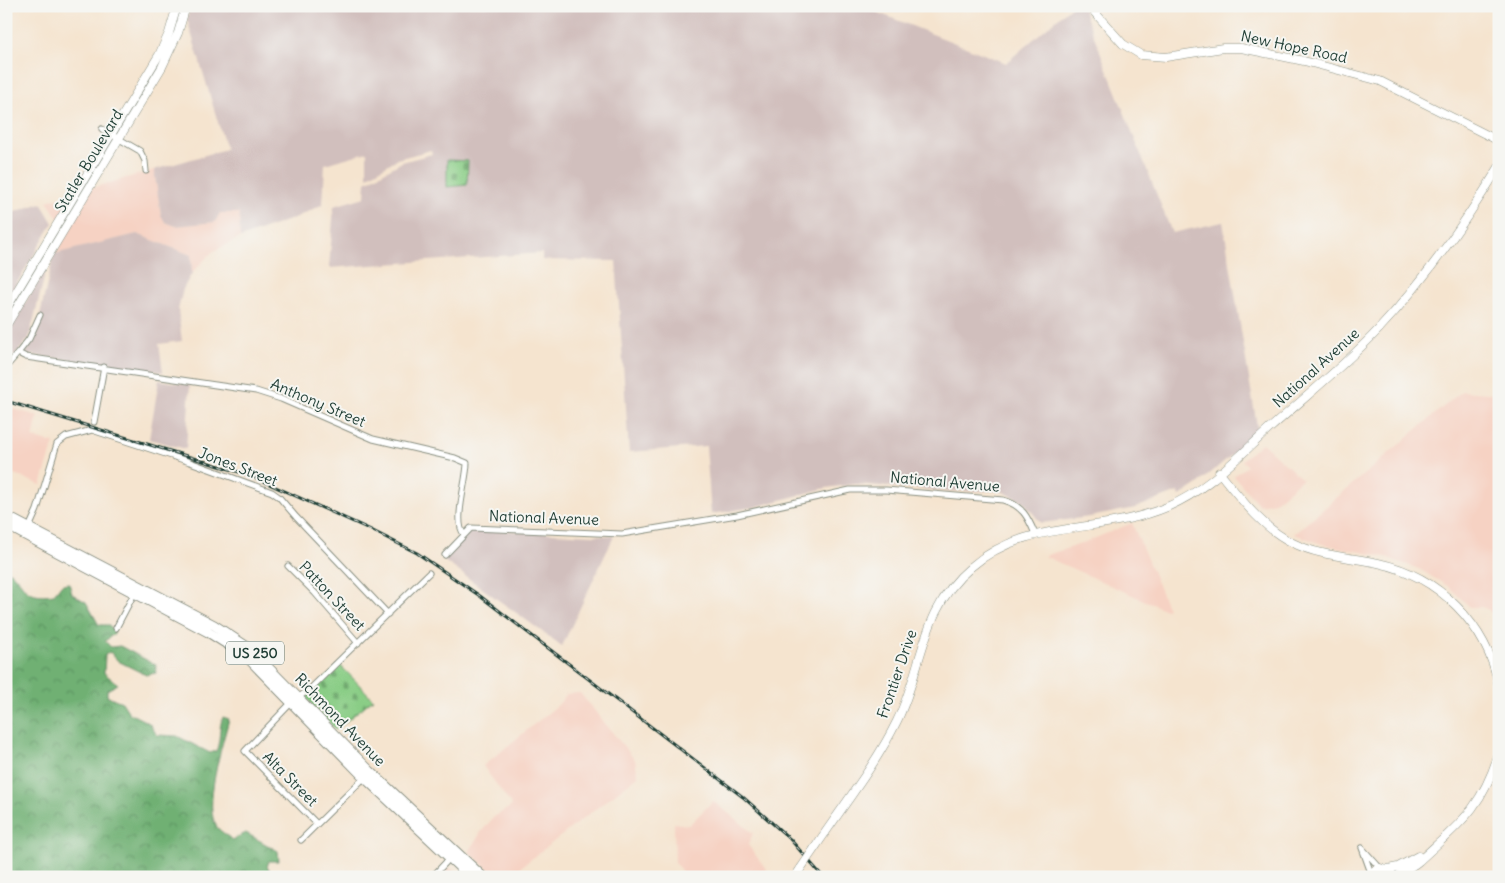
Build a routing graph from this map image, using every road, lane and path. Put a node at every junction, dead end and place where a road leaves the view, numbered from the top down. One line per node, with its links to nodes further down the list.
1 (177, 6): 5 (street, Statler Boulevard)
2 (186, 6): 6 (street, Statler Boulevard)
3 (1089, 6): 7 (street, New Hope Road)
4 (102, 129): 5 (street)
5 (111, 135): 6 (street); 10 (street, Statler Boulevard)
6 (119, 139): 9 (street); 12 (street, Statler Boulevard)
7 (1499, 141)
8 (1499, 167): 17 (street, National Avenue)
9 (146, 171)
10 (6, 309)
11 (40, 314): 13 (street)
12 (6, 326)
13 (18, 353): 14 (street); 15 (street, Anthony Street)
14 (6, 367)
15 (104, 367): 16 (street); 21 (street, Anthony Street)
16 (94, 422)
17 (1219, 472): 22 (street, National Avenue); 30 (street)
18 (6, 516): 20 (main road, Richmond Avenue / US 250)
19 (6, 525): 20 (main road, Richmond Avenue / US 250)
20 (28, 532): 26 (main road, Richmond Avenue / US 250); 27 (street, Jones Street)
21 (464, 534): 22 (street, National Avenue); 23 (street)
22 (1035, 534): 44 (street, Frontier Drive, bridge)
23 (445, 555)
24 (288, 566): 29 (street, Patton Street)
25 (429, 573): 27 (street)
26 (136, 589): 28 (street); 31 (main road, Richmond Avenue / US 250)
27 (388, 614): 29 (street)
28 (116, 628)
29 (358, 643): 31 (street)
30 (1499, 686)
31 (296, 700): 33 (main road, Richmond Avenue / US 250); 34 (street, Alta Street)
32 (1499, 753): 37 (street)
33 (367, 774): 34 (street); 36 (main road, Richmond Avenue / US 250)
34 (317, 824): 35 (street)
35 (301, 840)
36 (454, 855): 41 (street); 42 (main road, Richmond Avenue / US 250); 43 (main road, Richmond Avenue / US 250)
37 (1423, 855): 39 (street); 45 (street)
38 (1380, 868): 39 (street); 40 (street); 40 (street)
39 (1388, 869): 45 (street)
40 (1370, 875)
41 (432, 877)
42 (470, 877)
43 (483, 877)
44 (795, 877)
45 (1395, 877)

